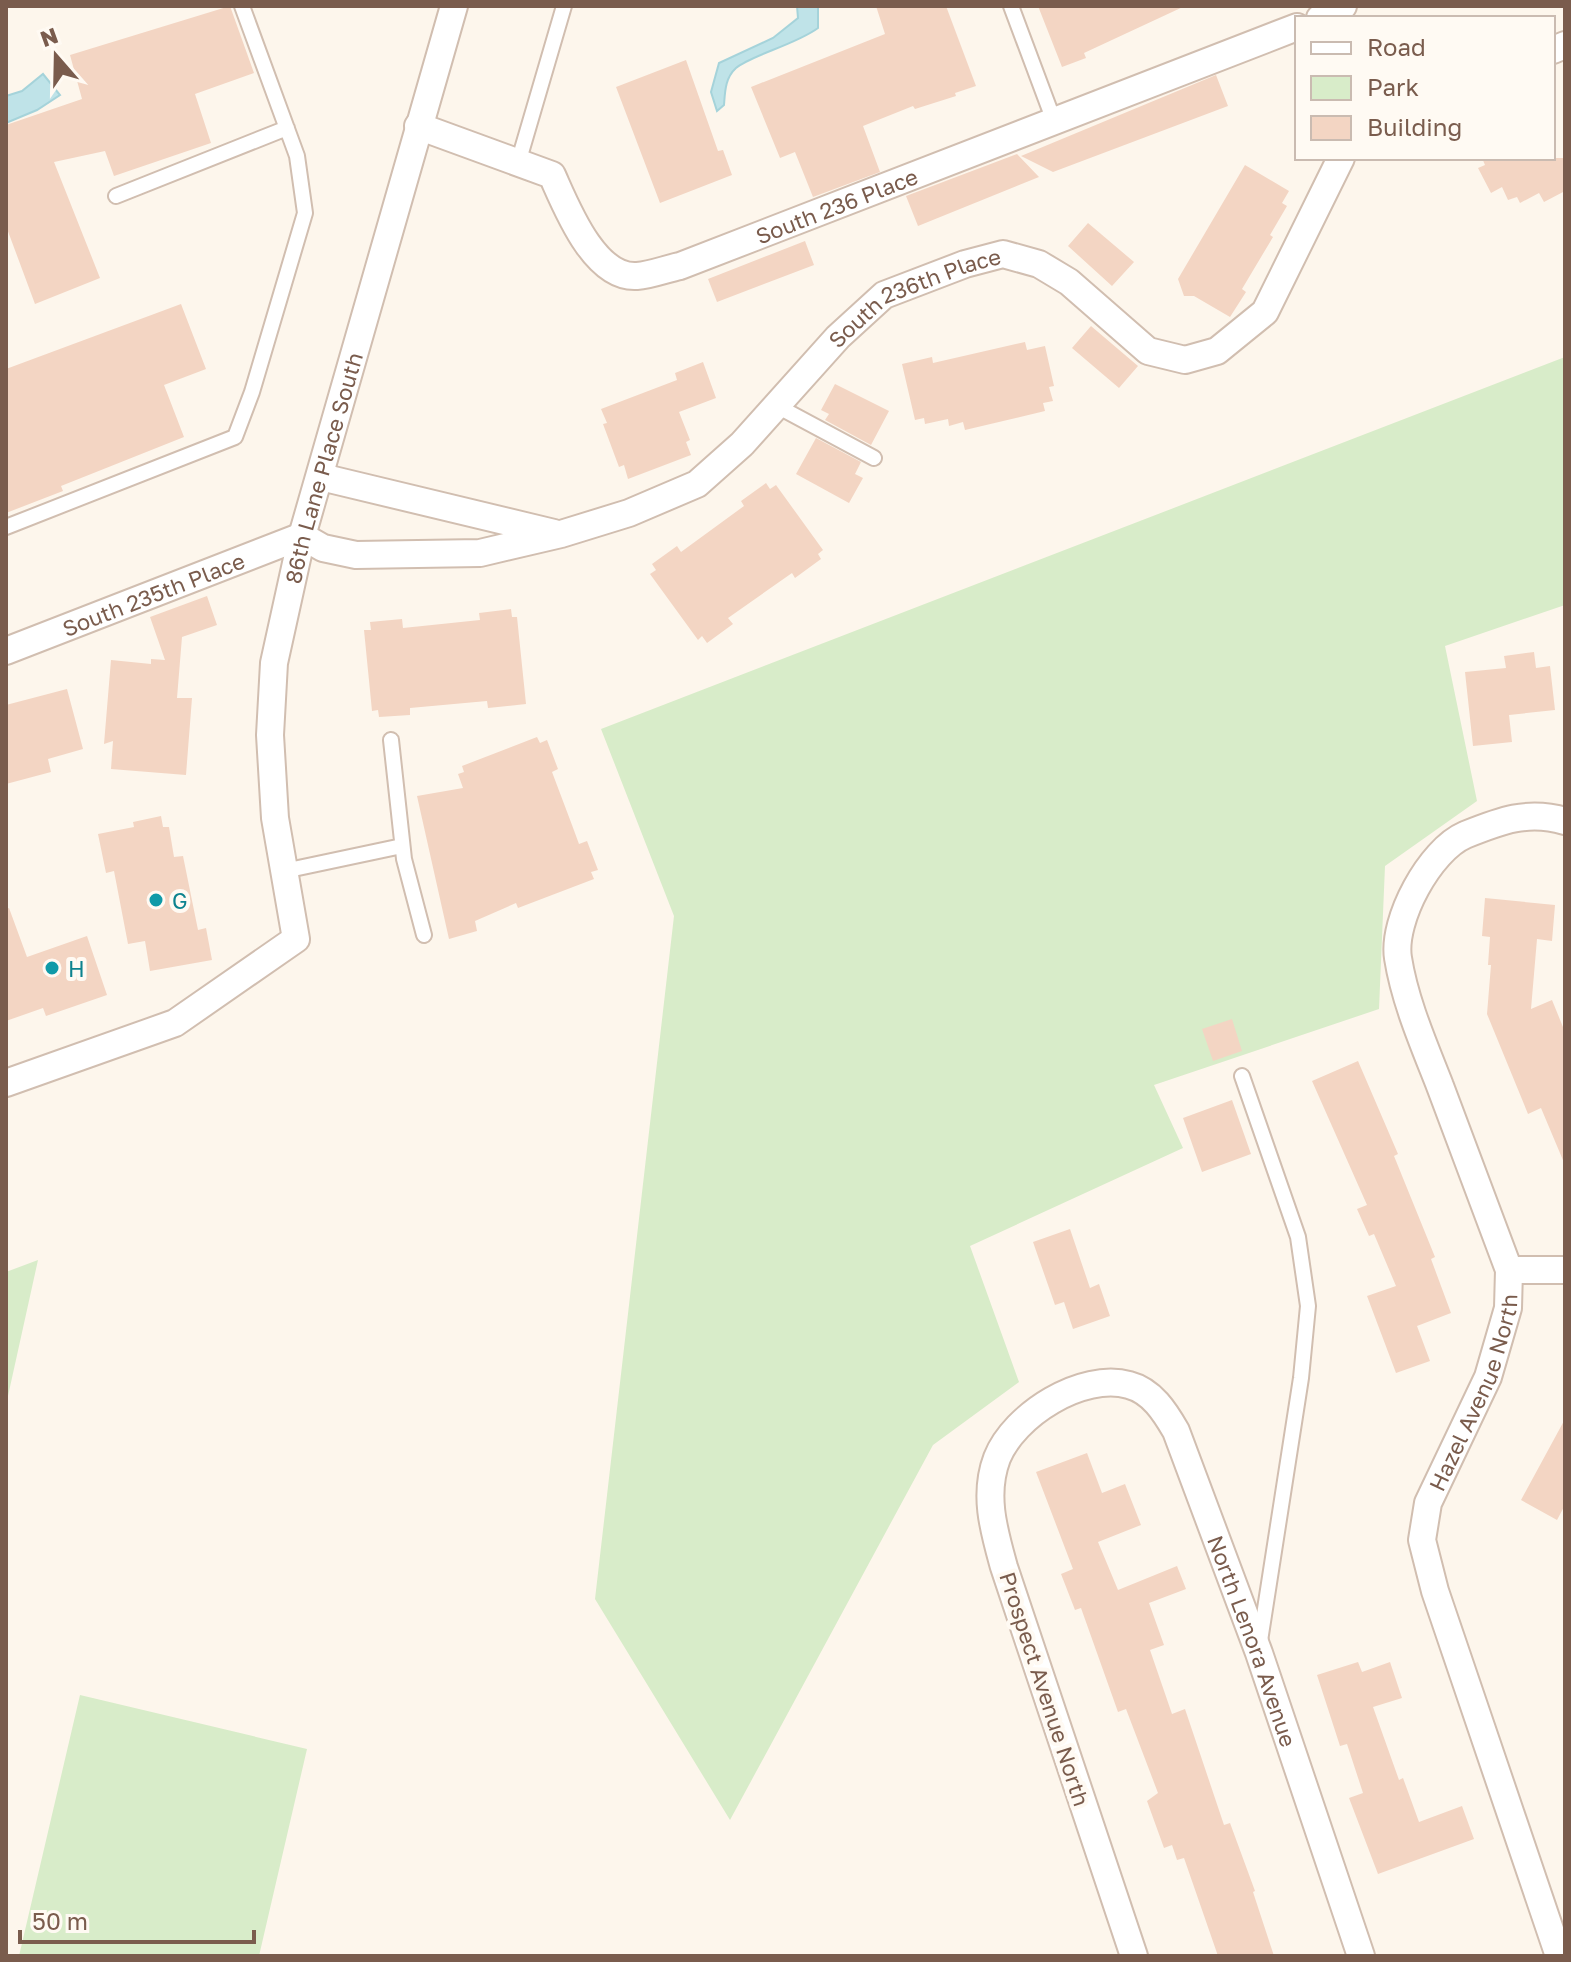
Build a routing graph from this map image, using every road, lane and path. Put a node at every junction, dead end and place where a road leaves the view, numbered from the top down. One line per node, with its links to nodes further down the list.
1 (242, 6): 10 (lane)
2 (454, 6): 9 (street, 86th Lane Place South)
3 (564, 6): 12 (lane)
4 (1011, 6): 8 (lane)
5 (1343, 6): 6 (street)
6 (1324, 16)
7 (1295, 28): 8 (street, South 236 Place)
8 (1054, 121): 12 (street, South 236 Place)
9 (418, 126): 12 (street, South 236 Place); 16 (street, 86th Lane Place South)
10 (287, 128): 13 (lane); 17 (lane)
11 (1340, 160): 14 (street, South 236th Place)
12 (518, 163)
13 (116, 196)
14 (777, 406): 15 (lane); 18 (street, South 236th Place)
15 (874, 458)
16 (321, 477): 18 (street); 19 (street, 86th Lane Place South)
17 (6, 527)
18 (561, 534): 19 (street, South 236th Place)
19 (302, 536): 20 (street, South 235th Place); 24 (street, 86th Lane Place South)
20 (6, 651)
21 (391, 740): 23 (lane)
22 (1565, 821): 28 (street, Hazel Avenue North)
23 (402, 846): 24 (lane); 25 (lane)
24 (284, 871): 27 (street, 86th Lane Place South)
25 (424, 935)
26 (1242, 1076): 31 (lane)
27 (6, 1083)
28 (1509, 1270): 29 (street); 34 (street, Hazel Avenue North)
29 (1565, 1270)
30 (1021, 1424): 31 (street, North Lenora Avenue); 32 (street, Prospect Avenue North)
31 (1259, 1653): 33 (street, North Lenora Avenue)
32 (1134, 1956)
33 (1361, 1956)
34 (1559, 1956)

